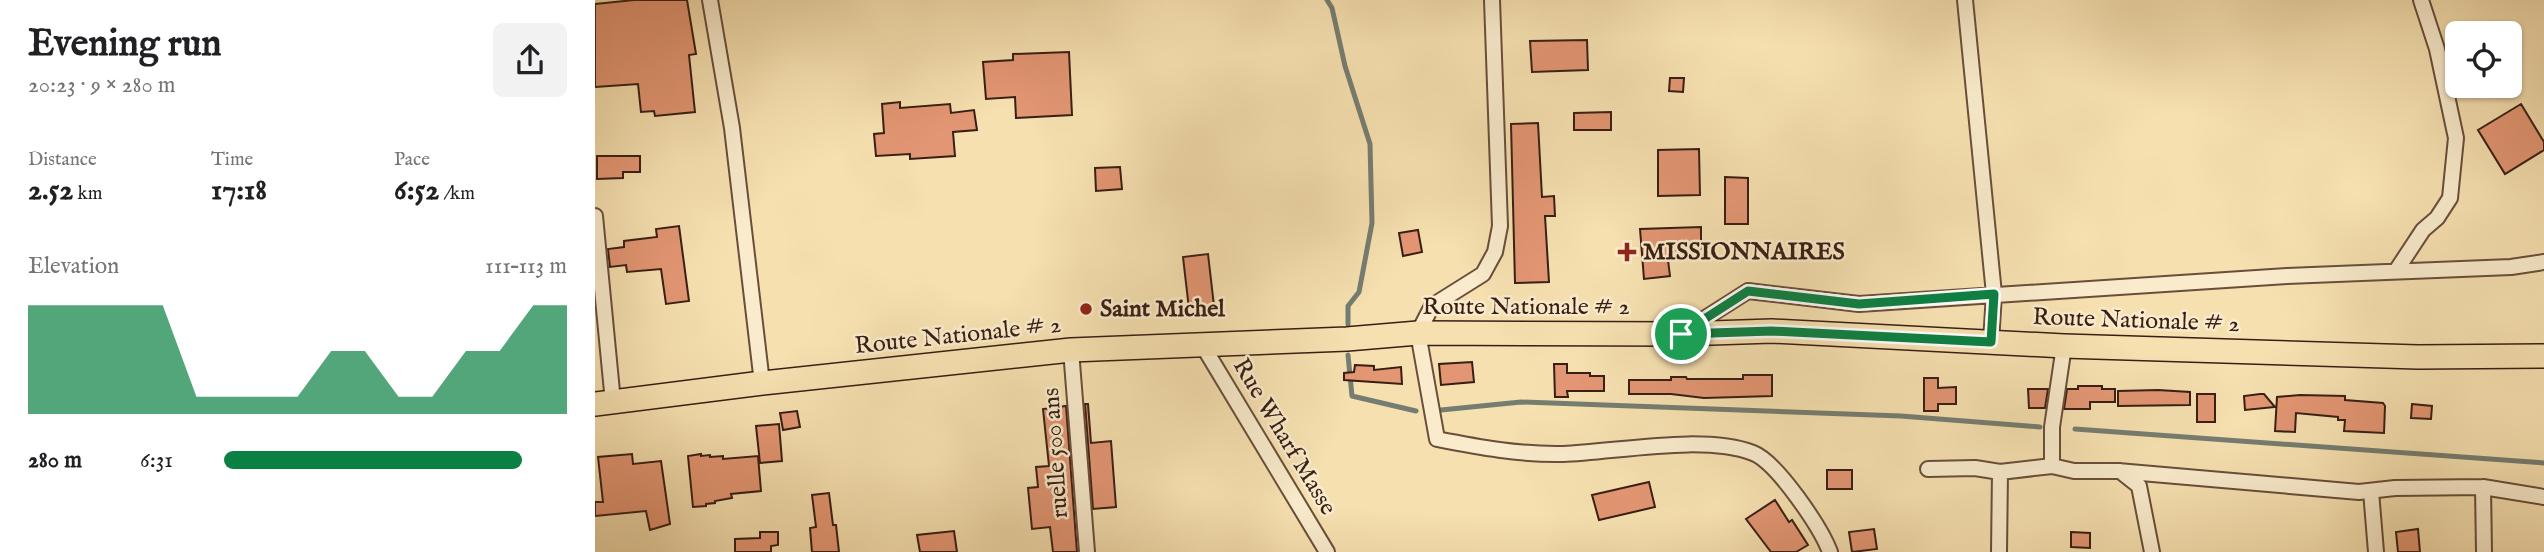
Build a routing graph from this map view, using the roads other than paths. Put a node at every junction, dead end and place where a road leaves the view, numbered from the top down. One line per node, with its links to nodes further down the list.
1 (710, 0): 16 (street)
2 (1492, 0): 9 (street)
3 (1965, 0): 8 (street)
4 (2421, 0): 7 (street)
5 (595, 216): 17 (street)
6 (2544, 261): 7 (street)
7 (2396, 271): 8 (street)
8 (1994, 294): 10 (street); 11 (street)
9 (1418, 333): 10 (main road, Route Nationale # 2); 12 (main road, Route Nationale # 2); 27 (street)
10 (1681, 334): 11 (main road, Route Nationale # 2)
11 (1991, 342): 13 (main road, Route Nationale # 2)
12 (1203, 346): 14 (main road, Route Nationale # 2); 26 (street, Rue Wharf Masse)
13 (2064, 346): 15 (main road, Route Nationale # 2); 18 (street)
14 (1071, 350): 16 (main road, Route Nationale # 2); 25 (street, ruelle 500 ans)
15 (2544, 356)
16 (762, 383): 17 (main road, Route Nationale # 2)
17 (604, 403)
18 (2052, 466): 20 (street); 21 (street)
19 (1928, 469): 20 (street)
20 (2000, 471): 28 (street)
21 (2118, 471): 23 (street); 29 (street)
22 (2483, 487): 23 (street); 24 (street); 31 (street)
23 (2371, 491): 30 (street)
24 (2544, 498)
25 (1087, 552)
26 (1327, 552)
27 (1830, 552)
28 (1999, 552)
29 (2152, 552)
30 (2376, 552)
31 (2484, 552)

